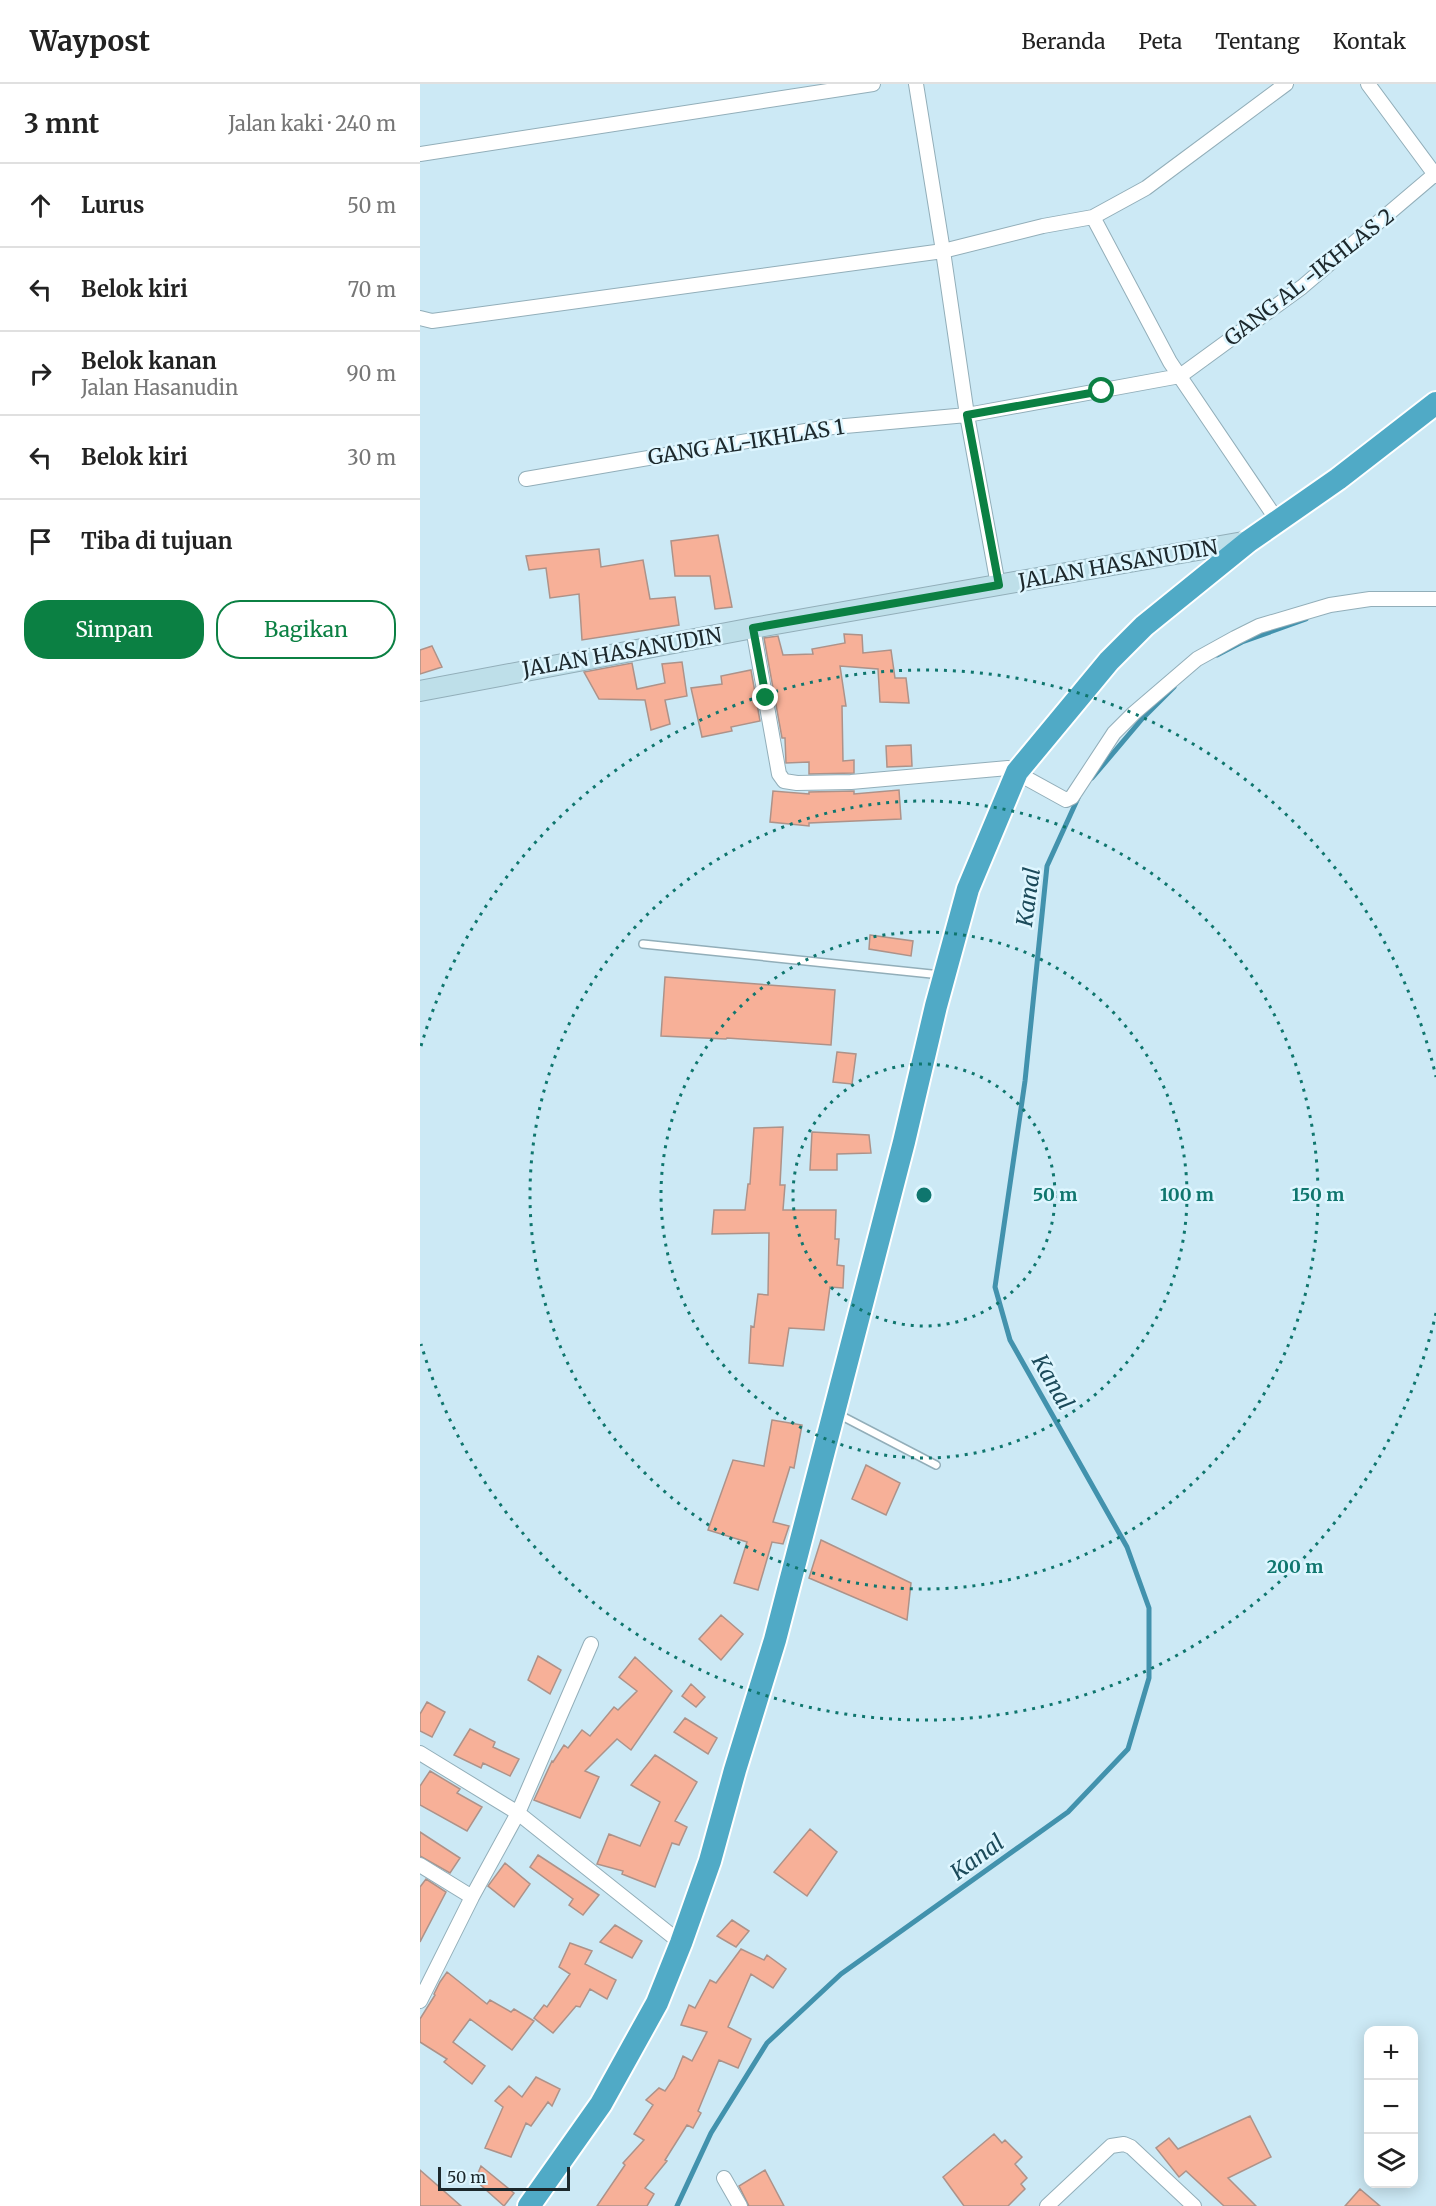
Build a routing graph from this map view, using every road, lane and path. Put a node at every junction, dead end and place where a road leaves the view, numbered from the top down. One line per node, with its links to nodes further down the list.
1 (873, 84): 5 (street)
2 (916, 84): 8 (street)
3 (1286, 84): 7 (street)
4 (1368, 84): 6 (street)
5 (420, 154)
6 (1435, 175): 10 (street, GANG AL -IKHLAS 2)
7 (1093, 217): 8 (street); 10 (street)
8 (944, 251): 9 (street); 12 (street)
9 (420, 318)
10 (1180, 376): 12 (street, GANG AL-IKHLAS 1); 14 (street)
11 (1436, 403): 14 (highway)
12 (967, 415): 13 (street, GANG AL-IKHLAS 1); 16 (street)
13 (526, 479)
14 (1277, 520): 15 (highway)
15 (1249, 540): 16 (main road, JALAN HASANUDIN); 20 (highway)
16 (999, 585): 18 (main road, JALAN HASANUDIN)
17 (1436, 600): 20 (street)
18 (753, 628): 19 (main road, JALAN HASANUDIN); 20 (street)
19 (420, 691)
20 (1017, 772): 22 (highway)
21 (643, 944): 22 (lane)
22 (944, 975): 23 (highway)
23 (834, 1412): 24 (lane); 30 (highway)
24 (936, 1465)
25 (591, 1644): 27 (street)
26 (420, 1753): 27 (street)
27 (518, 1813): 29 (street); 30 (street)
28 (420, 1865): 29 (street)
29 (472, 1897): 31 (street)
30 (681, 1943): 33 (highway)
31 (420, 2001)
32 (724, 2178): 34 (street)
33 (529, 2206)
34 (740, 2206)
35 (1047, 2206): 36 (street)
36 (1194, 2206)

